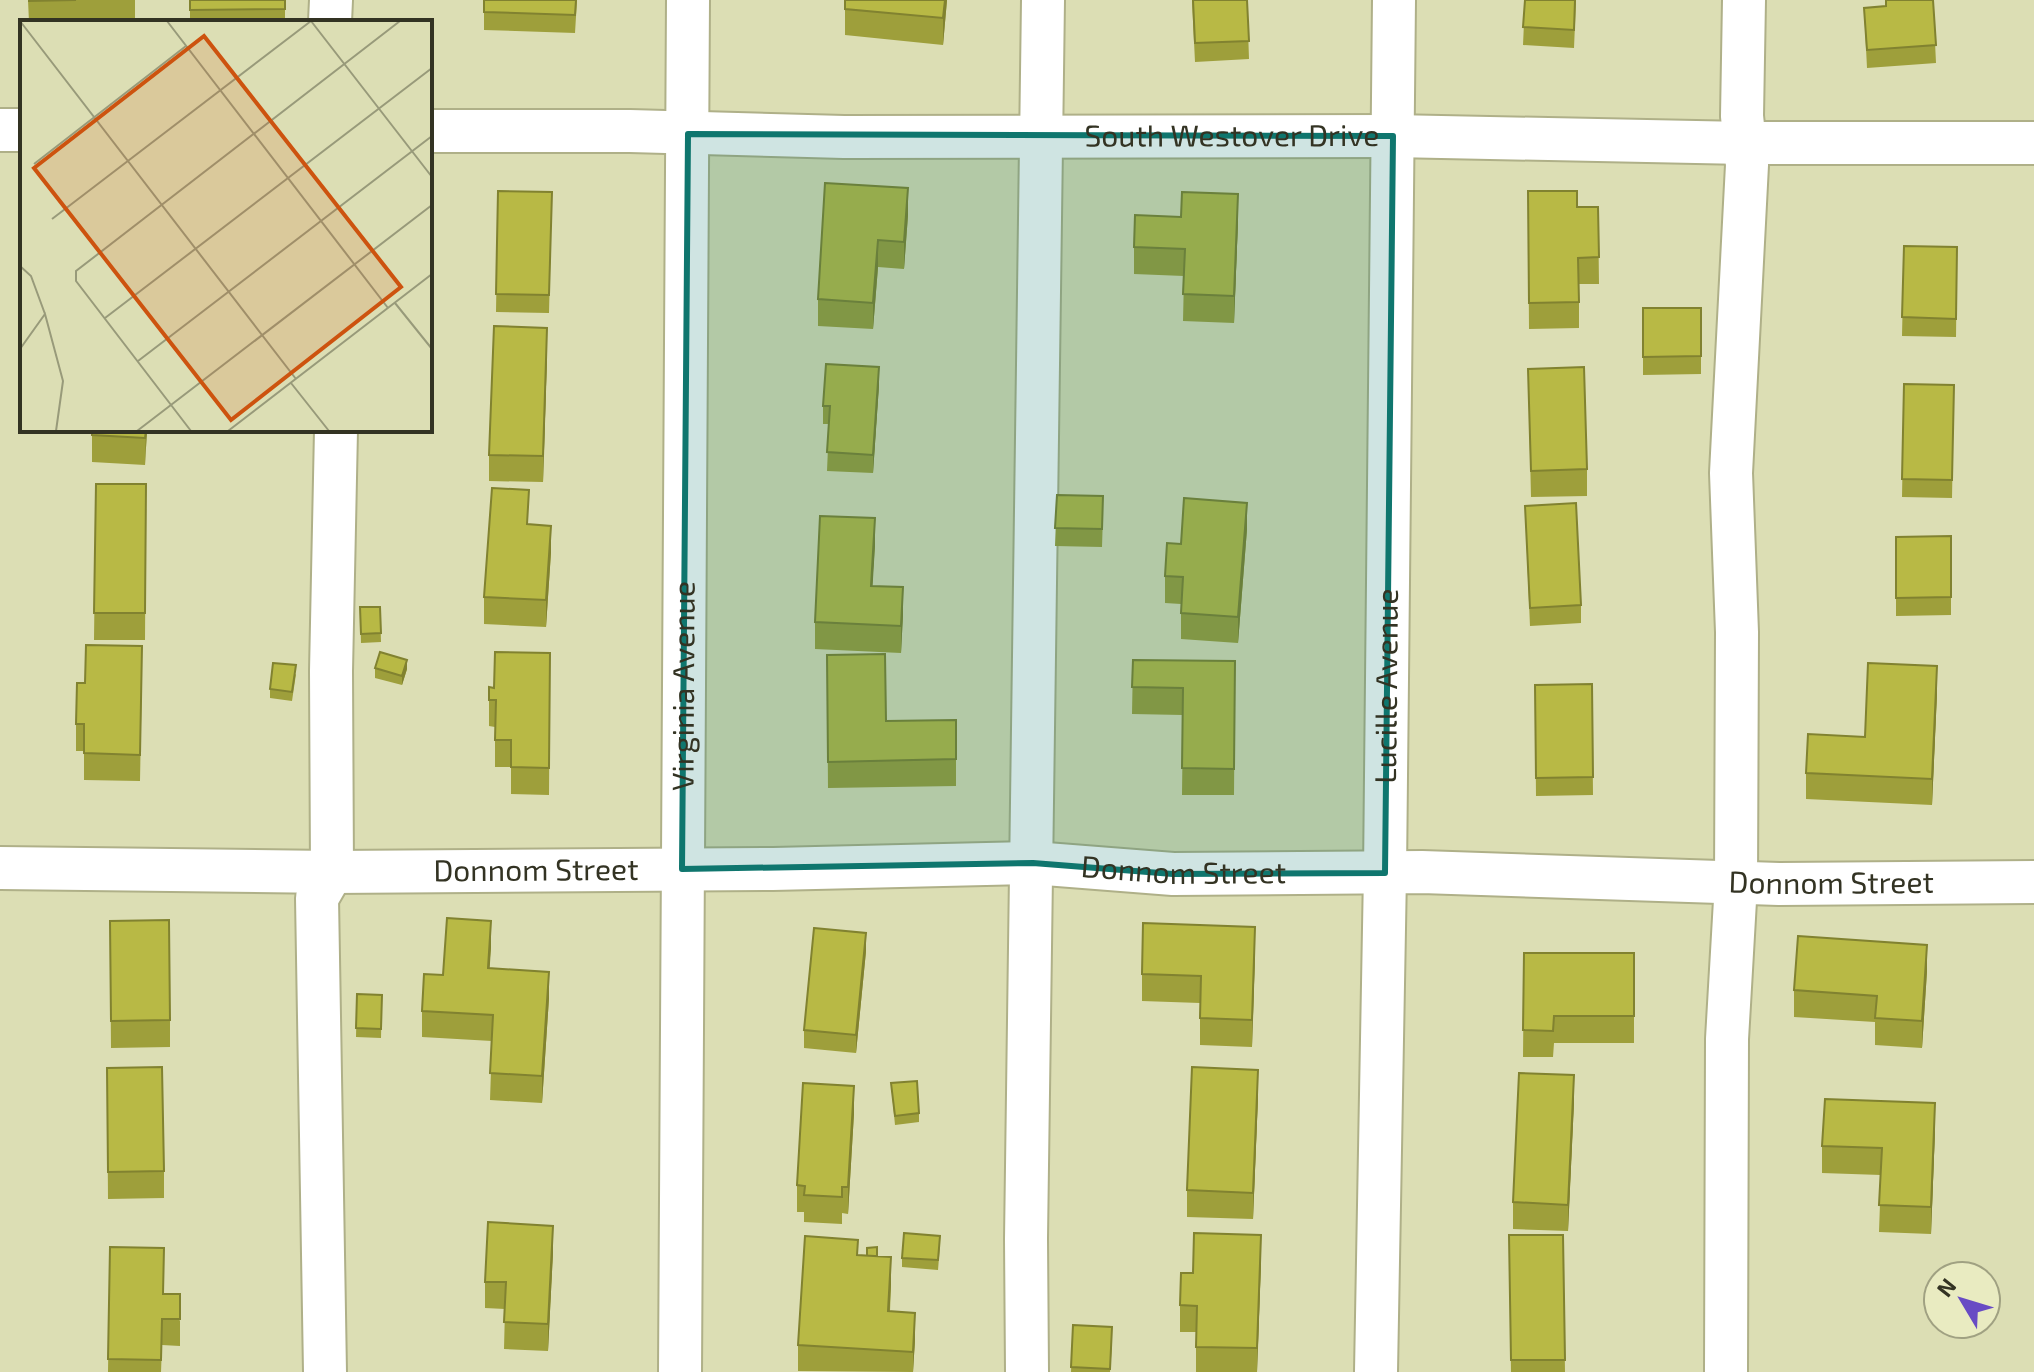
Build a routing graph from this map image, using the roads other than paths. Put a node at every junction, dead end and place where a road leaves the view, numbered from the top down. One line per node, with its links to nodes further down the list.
1 (331, 0): 6 (street)
2 (688, 0): 8 (street, Virginia Avenue)
3 (1043, 0): 10 (street)
4 (1394, 0): 9 (street, Lucille Avenue)
5 (1744, 0): 11 (street)
6 (330, 20)
7 (432, 131): 8 (street, South Westover Drive)
8 (688, 134): 10 (street, South Westover Drive); 16 (street, Virginia Avenue)
9 (1393, 136): 10 (street, South Westover Drive); 11 (street, South Westover Drive); 18 (street, Lucille Avenue)
10 (1041, 139): 14 (street)
11 (1745, 143): 12 (street, South Westover Drive); 20 (street)
12 (2034, 143)
13 (336, 432): 17 (street)
14 (1033, 863): 16 (street, Donnom Street); 18 (street, Donnom Street); 23 (street)
15 (0, 868): 17 (street, Donnom Street)
16 (682, 869): 17 (street, Donnom Street); 22 (street, Virginia Avenue)
17 (332, 872): 21 (street)
18 (1385, 873): 20 (street, Donnom Street); 24 (street, Lucille Avenue)
19 (2034, 882): 20 (street, Donnom Street)
20 (1736, 883): 25 (street)
21 (325, 1372)
22 (680, 1372)
23 (1027, 1372)
24 (1376, 1372)
25 (1726, 1372)

